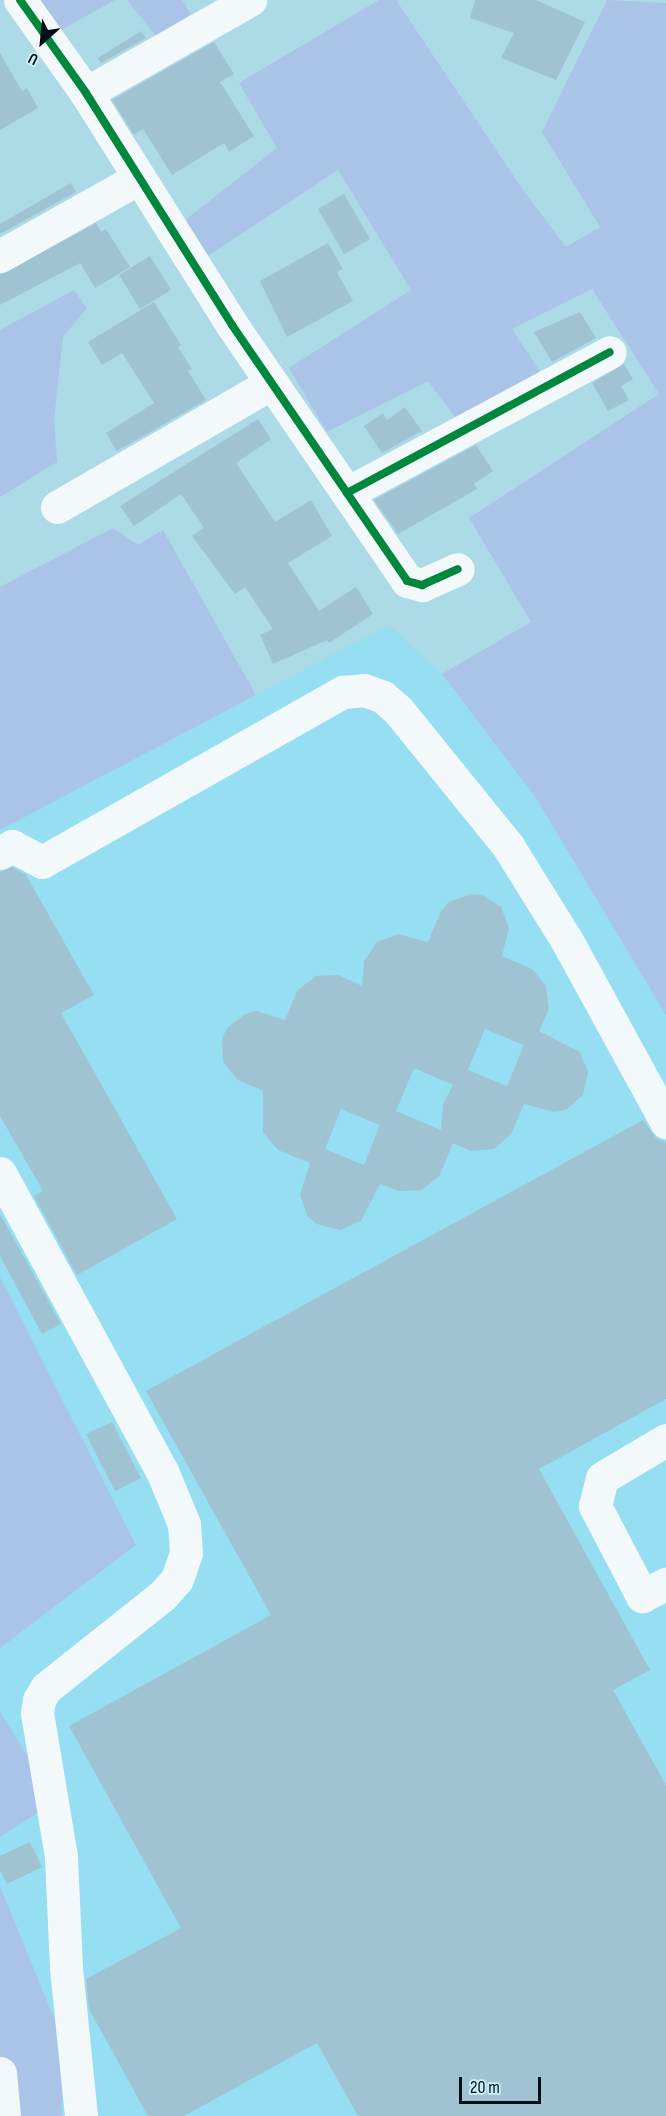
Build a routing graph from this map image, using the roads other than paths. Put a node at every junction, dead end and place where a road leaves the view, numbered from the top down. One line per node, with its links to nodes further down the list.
1 (20, 0): 3 (street)
2 (250, 0): 3 (street)
3 (86, 93): 4 (street)
4 (139, 178): 5 (street); 7 (street)
5 (0, 256)
6 (610, 352): 8 (street)
7 (272, 383): 8 (street); 9 (street)
8 (347, 493): 10 (street)
9 (57, 507)
10 (458, 569)
11 (0, 853): 12 (street)
12 (666, 1122)
13 (0, 1173): 18 (street)
14 (666, 1440): 15 (street)
15 (666, 1584)
16 (0, 2073): 17 (street)
17 (4, 2116)
18 (81, 2116)

